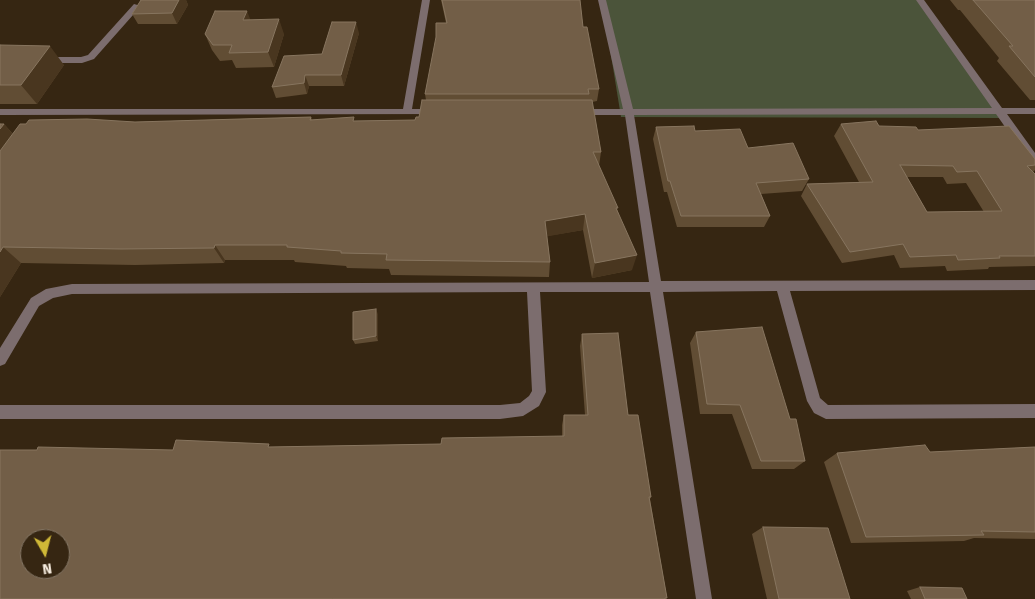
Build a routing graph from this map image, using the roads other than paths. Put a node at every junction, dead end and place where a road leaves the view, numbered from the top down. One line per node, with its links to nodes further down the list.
1 (426, 0): 9 (street)
2 (602, 0): 12 (street)
3 (920, 0): 6 (street)
4 (137, 6): 5 (street)
5 (37, 60)
6 (999, 111): 7 (street); 12 (street); 13 (street)
7 (1035, 111)
8 (0, 112): 9 (street)
9 (407, 112): 10 (street)
10 (445, 112)
11 (571, 112): 12 (street)
12 (629, 112): 15 (street)
13 (1035, 161)
14 (1035, 285): 16 (street)
15 (655, 286): 16 (street); 17 (street); 21 (street)
16 (782, 286): 19 (street)
17 (533, 287): 18 (street); 20 (street)
18 (0, 360)
19 (1035, 411)
20 (0, 412)
21 (704, 599)

